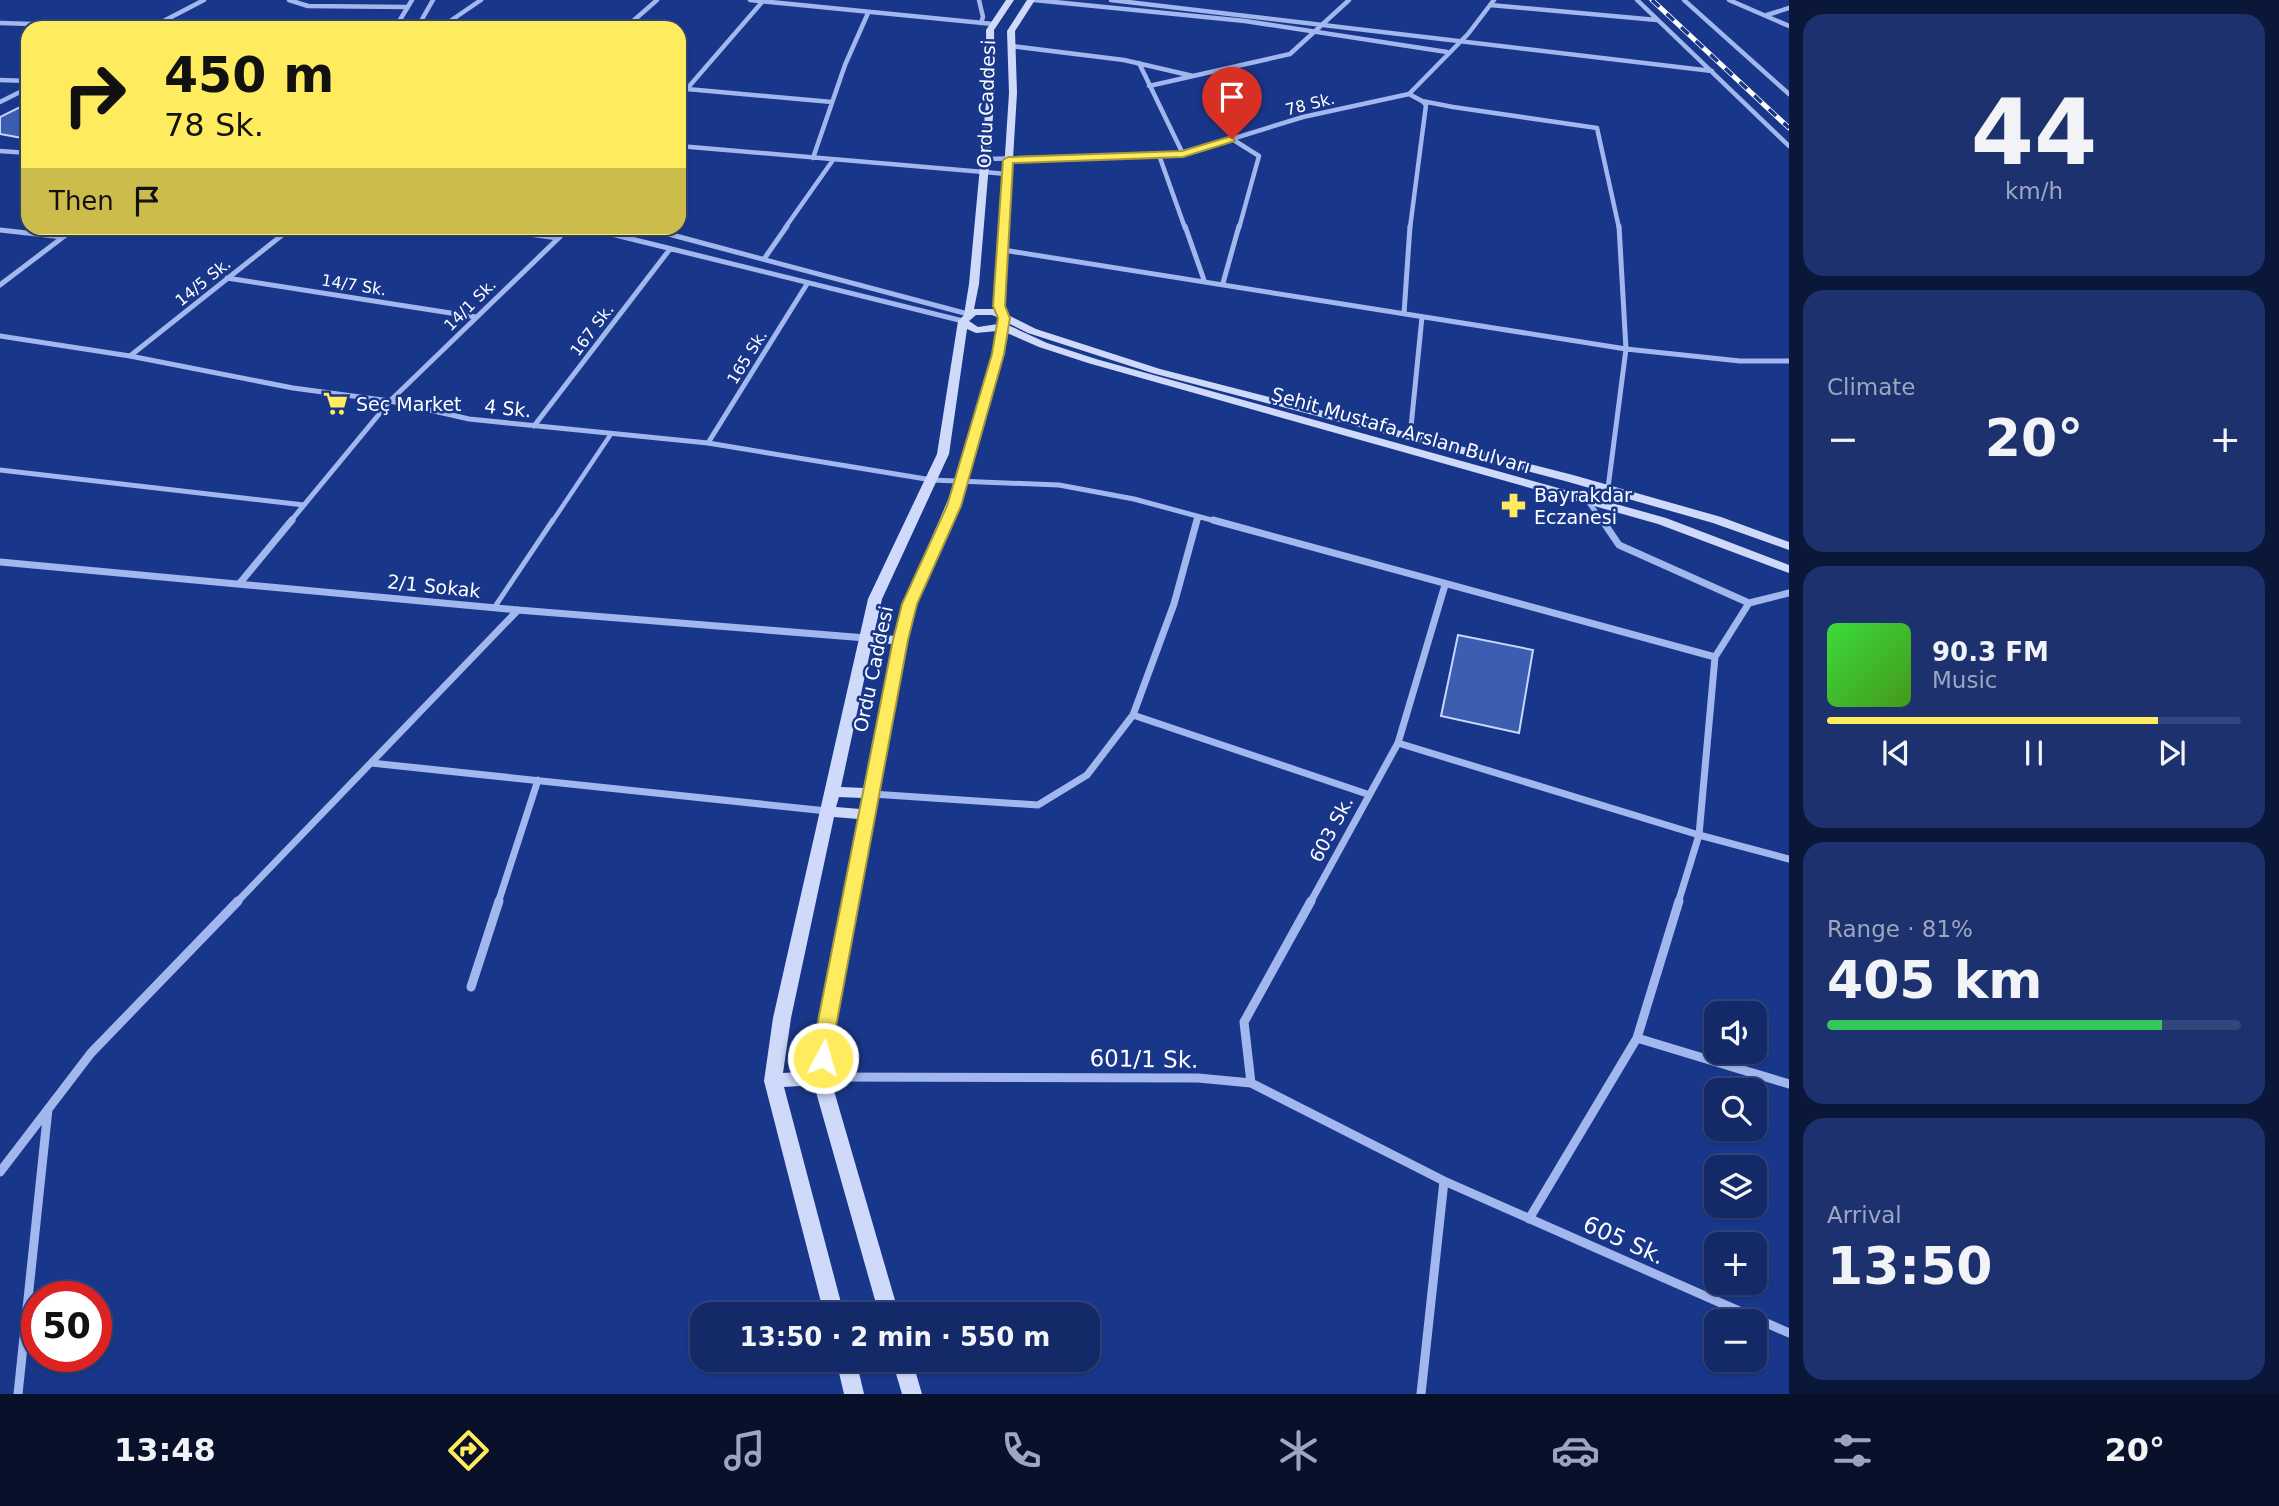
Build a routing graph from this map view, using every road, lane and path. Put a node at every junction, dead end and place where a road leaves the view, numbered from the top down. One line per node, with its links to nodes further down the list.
1 (204, 0): 24 (street)
2 (289, 0): 19 (street)
3 (412, 0): 19 (street)
4 (433, 0): 26 (street)
5 (481, 0): 27 (street)
6 (657, 0): 28 (street)
7 (750, 0): 17 (street)
8 (979, 0): 30 (street)
9 (1010, 0): 32 (main road, Ordu Caddesi)
10 (1032, 0): 35 (street); 37 (main road, Ordu Caddesi)
11 (1111, 0): 33 (street)
12 (1349, 0): 33 (street)
13 (1494, 0): 18 (street)
14 (1637, 0): 23 (street)
15 (1684, 0): 47 (street)
16 (1729, 0): 22 (street)
17 (763, 1): 21 (street); 45 (street)
18 (1490, 5): 23 (street); 36 (street)
19 (408, 7): 25 (street)
20 (1789, 8): 22 (street)
21 (868, 13): 30 (street); 51 (street)
22 (1766, 15): 34 (street)
23 (1658, 20): 40 (street)
24 (164, 21)
25 (399, 21)
26 (421, 21)
27 (450, 21)
28 (633, 21)
29 (0, 23): 31 (street)
30 (981, 23): 32 (street)
31 (21, 24)
32 (993, 24): 60 (main road, Ordu Caddesi)
33 (1324, 26): 35 (street); 36 (street)
34 (1789, 26)
35 (1317, 33): 38 (street); 41 (street)
36 (1459, 43): 38 (street); 40 (street)
37 (1012, 46): 39 (street); 62 (main road, Ordu Caddesi)
38 (1447, 52): 48 (street)
39 (1139, 63): 41 (street); 44 (street)
40 (1712, 71): 53 (street)
41 (1195, 76): 44 (street)
42 (0, 80): 43 (street)
43 (21, 81)
44 (1149, 86): 57 (street)
45 (687, 89): 51 (street)
46 (21, 92): 50 (street)
47 (1788, 92)
48 (1409, 94): 49 (street); 52 (street, 78 Sk.)
49 (1422, 101): 83 (street); 89 (street)
50 (0, 102)
51 (832, 102): 59 (street)
52 (1232, 139): 57 (street, 78 Sk.); 80 (street)
53 (1789, 146)
54 (686, 147): 59 (street)
55 (0, 151): 56 (street)
56 (21, 152)
57 (1183, 154): 58 (street, 78 Sk.)
58 (1159, 155): 62 (street, 78 Sk.); 79 (street)
59 (813, 158): 61 (street)
60 (984, 159): 62 (street); 63 (main road, Ordu Caddesi)
61 (834, 160): 63 (street); 77 (street)
62 (1007, 167): 63 (street); 76 (main road, Ordu Caddesi)
63 (983, 173): 85 (main road, Ordu Caddesi)
64 (0, 230): 65 (street)
65 (21, 232)
66 (45, 235): 73 (street)
67 (66, 235): 73 (street)
68 (282, 235): 78 (street, 14/5 Sk.)
69 (536, 235): 74 (street)
70 (561, 235): 74 (street, 14/1 Sk.)
71 (613, 235): 75 (street)
72 (673, 235): 77 (street)
73 (63, 237): 82 (street)
74 (558, 238): 84 (street, 14/1 Sk.)
75 (670, 250): 81 (street); 93 (street, 167 Sk.)
76 (1003, 250): 79 (street); 87 (main road, Ordu Caddesi)
77 (764, 259): 85 (street)
78 (228, 278): 84 (street, 14/7 Sk.); 90 (street, 14/5 Sk.)
79 (1204, 280): 80 (street)
80 (1223, 283): 83 (street)
81 (807, 284): 85 (street); 96 (street, 165 Sk.)
82 (0, 285)
83 (1404, 314): 86 (street)
84 (476, 317): 92 (street, 14/1 Sk.)
85 (965, 317): 87 (main road); 87 (main road); 99 (main road, Ordu Caddesi)
86 (1422, 317): 89 (street); 95 (street)
87 (1002, 320): 95 (main road, Şehit Mustafa Arslan Bulvarı); 98 (main road, Ordu Caddesi); 101 (main road, Şehit Mustafa Arslan Bulvarı)
88 (0, 336): 90 (street, 4 Sk.)
89 (1626, 349): 91 (street); 100 (street)
90 (130, 356): 92 (street, 4 Sk.)
91 (1789, 361)
92 (390, 401): 93 (street, 4 Sk.); 102 (street, 14/1 Sk.)
93 (534, 426): 94 (street, 4 Sk.)
94 (611, 434): 96 (street, 4 Sk.); 111 (lane)
95 (1410, 437): 100 (main road, Şehit Mustafa Arslan Bulvarı)
96 (708, 443): 99 (street, 4 Sk.)
97 (0, 470): 102 (street)
98 (963, 479): 99 (street, 4 Sk.); 103 (street, 4 Sk.); 114 (main road, Ordu Caddesi)
99 (932, 480): 113 (main road, Ordu Caddesi)
100 (1608, 488): 104 (main road, Şehit Mustafa Arslan Bulvarı)
101 (1587, 500): 106 (main road, Şehit Mustafa Arslan Bulvarı); 110 (street)
102 (304, 505): 107 (street, 14/1 Sk.)
103 (1198, 518): 108 (street, 4 Sk.); 116 (street)
104 (1789, 546)
105 (0, 562): 107 (street, 2/1 Sokak)
106 (1789, 569)
107 (240, 583): 111 (street, 2/1 Sokak)
108 (1445, 585): 115 (street, 4 Sk.); 117 (street, 603 Sk.)
109 (1789, 593): 110 (street)
110 (1749, 603): 115 (street)
111 (494, 608): 112 (street, 2/1 Sokak)
112 (518, 610): 113 (street, 2/1 Sokak); 118 (street)
113 (866, 638): 114 (main road); 120 (main road, Ordu Caddesi)
114 (900, 640): 121 (main road, Ordu Caddesi)
115 (1715, 657): 125 (street)
116 (1133, 715): 121 (street); 122 (street)
117 (1398, 743): 122 (street, 603 Sk.); 125 (street)
118 (371, 763): 119 (street); 133 (street)
119 (538, 780): 123 (street); 127 (street)
120 (832, 791): 121 (main road); 123 (main road, Ordu Caddesi)
121 (872, 794): 124 (main road, Ordu Caddesi)
122 (1367, 794): 131 (street, 603 Sk.)
123 (828, 811): 124 (main road); 130 (main road, Ordu Caddesi)
124 (868, 815): 129 (main road, Ordu Caddesi)
125 (1699, 835): 126 (street); 128 (street)
126 (1789, 859)
127 (471, 987)
128 (1637, 1038): 132 (street); 136 (street)
129 (821, 1077): 130 (main road); 131 (street, 601/1 Sk.); 138 (main road, Ordu Caddesi)
130 (773, 1081): 137 (main road, Ordu Caddesi)
131 (1251, 1083): 135 (street, 601/1 Sk.)
132 (1789, 1084)
133 (48, 1109): 134 (street); 142 (street)
134 (0, 1172)
135 (1444, 1181): 136 (street, 605 Sk.); 145 (street)
136 (1529, 1219): 139 (street, 605 Sk.)
137 (831, 1302)
138 (886, 1302)
139 (1789, 1333)
140 (849, 1372): 143 (main road)
141 (906, 1372): 144 (main road)
142 (18, 1394)
143 (855, 1394)
144 (912, 1394)
145 (1421, 1394)

